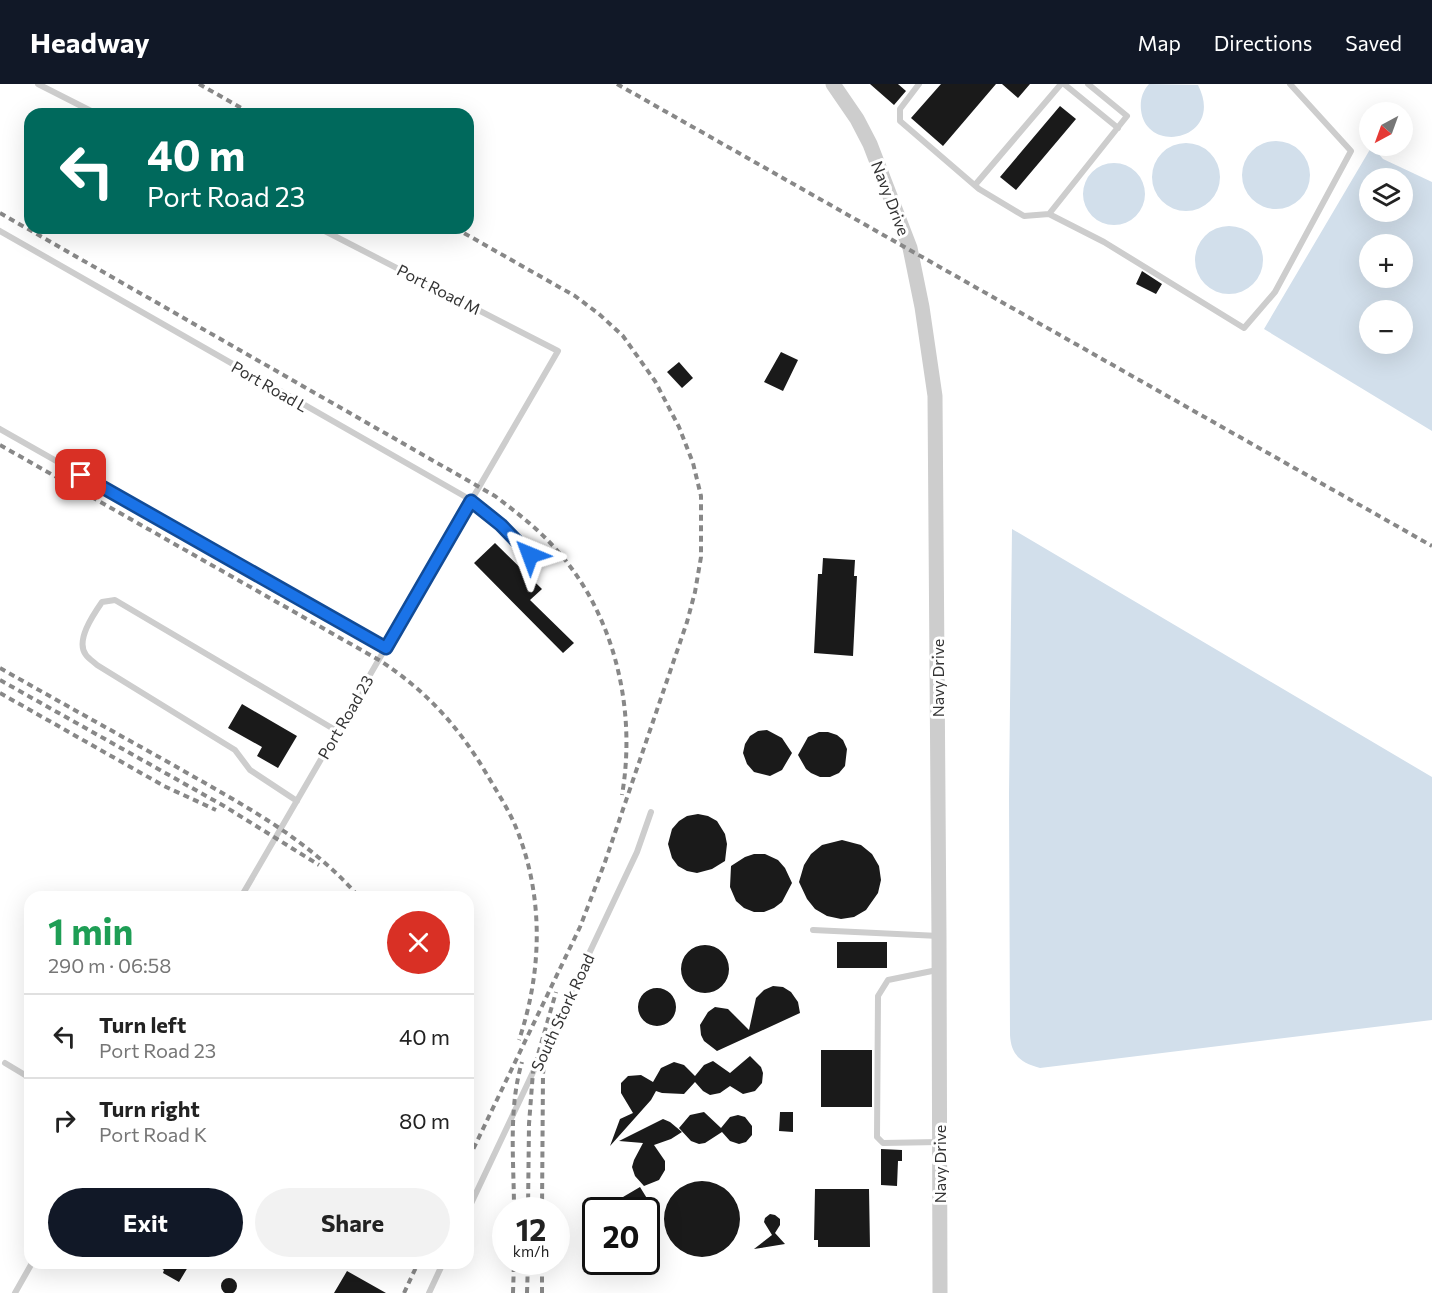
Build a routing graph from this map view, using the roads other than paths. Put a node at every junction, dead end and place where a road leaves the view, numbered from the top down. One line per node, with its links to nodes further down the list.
1 (38, 84): 7 (lane)
2 (832, 84): 23 (street, Navy Drive)
3 (919, 84): 9 (lane)
4 (1063, 84): 8 (lane); 9 (lane)
5 (1088, 84): 8 (lane)
6 (1290, 84): 10 (lane)
7 (85, 108)
8 (1118, 128): 10 (lane)
9 (975, 185): 10 (lane)
10 (1049, 214)
11 (0, 231): 15 (lane, Port Road L)
12 (331, 234): 13 (lane, Port Road M)
13 (558, 351): 15 (lane, Port Road 23)
14 (0, 429): 17 (lane)
15 (471, 501): 16 (lane, Port Road L); 17 (lane, Port Road 23)
16 (530, 555)
17 (386, 648): 18 (lane, Port Road 23)
18 (338, 730): 19 (lane, Port Road 23); 19 (lane)
19 (297, 801): 21 (lane, Port Road 23)
20 (651, 812): 28 (lane, South Stork Road)
21 (244, 891)
22 (813, 930): 23 (lane)
23 (939, 936): 24 (street, Navy Drive)
24 (939, 970): 27 (street, Navy Drive); 27 (lane)
25 (5, 1063): 26 (lane)
26 (24, 1074)
27 (939, 1142): 33 (street, Navy Drive)
28 (474, 1197)
29 (29, 1269): 31 (lane)
30 (440, 1269): 32 (lane)
31 (15, 1293)
32 (429, 1293)
33 (940, 1293)

